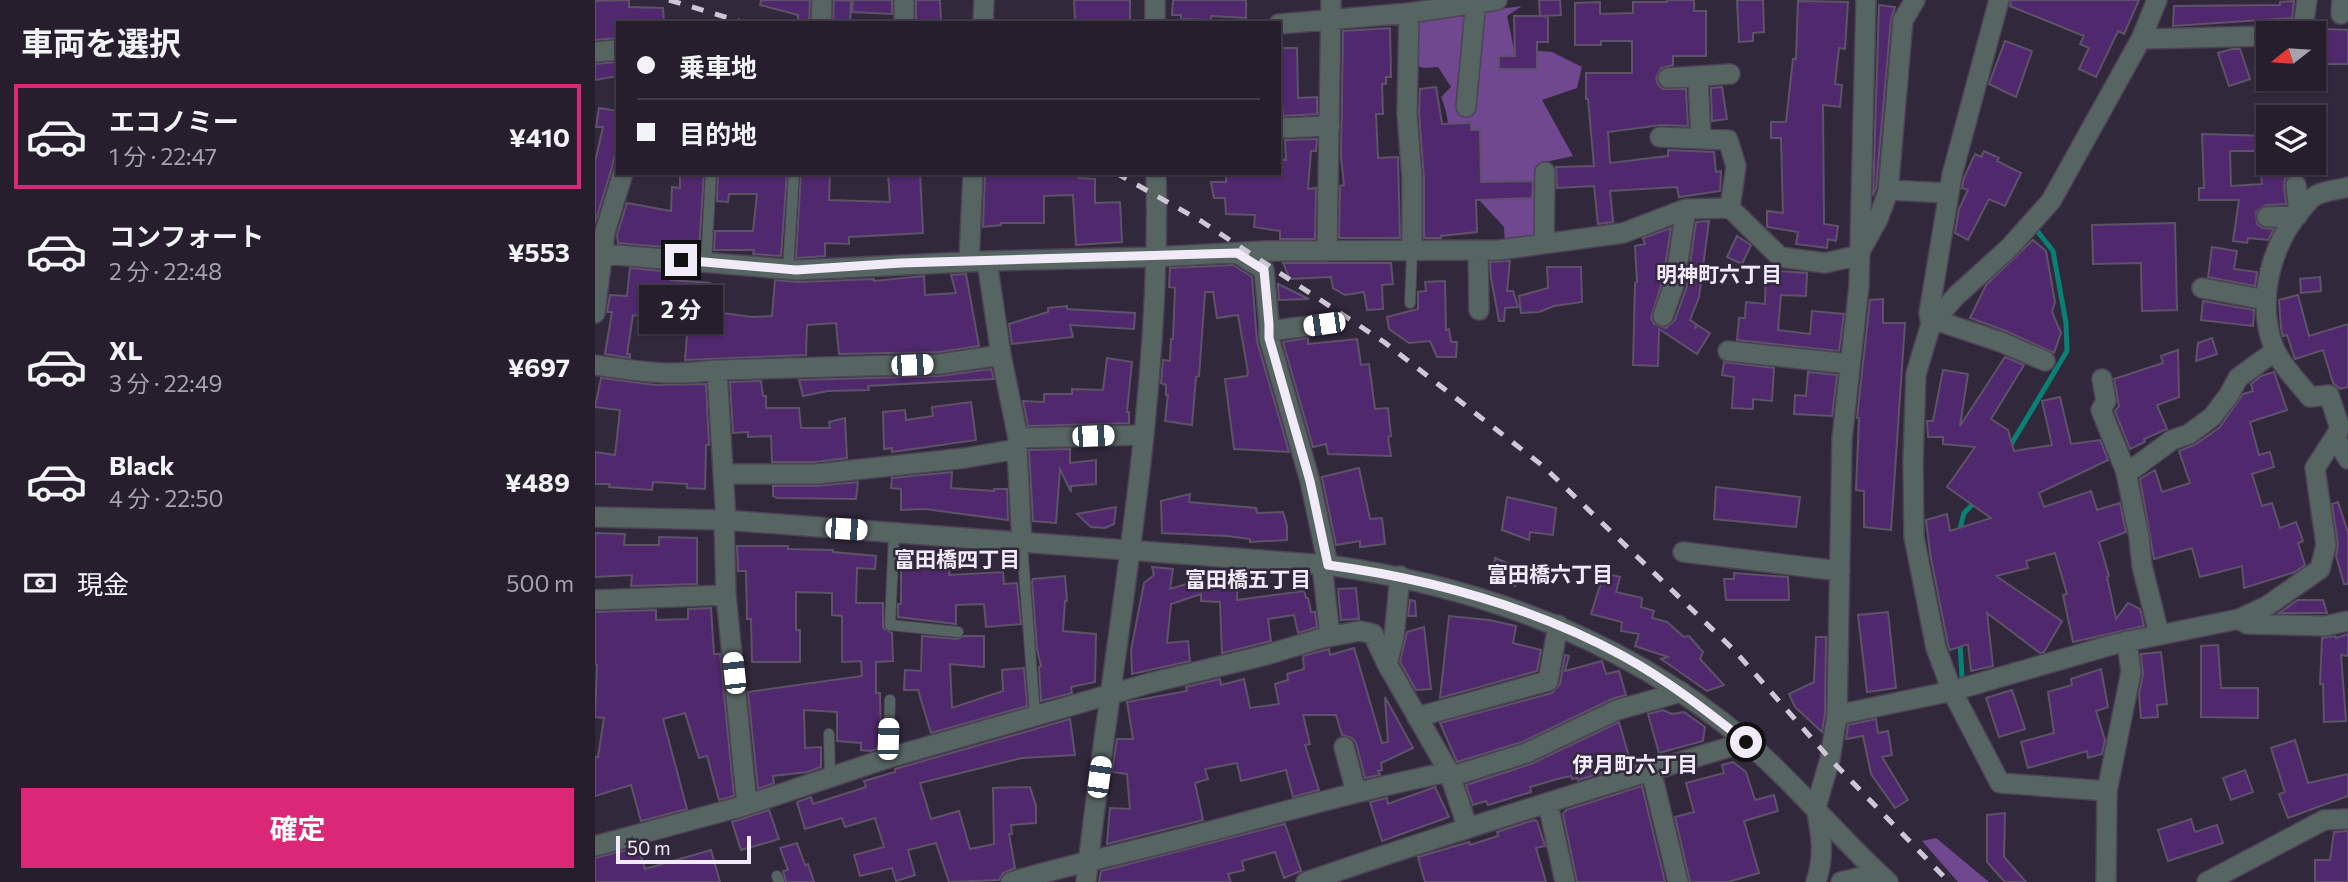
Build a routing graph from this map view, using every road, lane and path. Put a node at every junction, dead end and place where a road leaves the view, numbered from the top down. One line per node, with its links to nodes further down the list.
1 (823, 0): 15 (street)
2 (904, 0): 16 (street)
3 (984, 0): 17 (street)
4 (1156, 0): 18 (street)
5 (1331, 0): 14 (street)
6 (1497, 0): 12 (street)
7 (1866, 0): 53 (street)
8 (1915, 0): 41 (street)
9 (1999, 0): 42 (street)
10 (2157, 0): 22 (street)
11 (2307, 0): 19 (street)
12 (1476, 2): 13 (street); 28 (street)
13 (1409, 13): 14 (street); 50 (street)
14 (1331, 20): 20 (street); 29 (street)
15 (821, 21)
16 (904, 21)
17 (983, 21)
18 (1155, 21)
19 (2304, 21)
20 (1281, 24)
21 (2256, 36): 22 (street)
22 (2141, 39): 64 (street)
23 (616, 50): 24 (street)
24 (595, 52)
25 (1730, 74): 27 (street)
26 (1668, 78): 27 (street)
27 (1698, 78): 32 (street)
28 (1466, 107)
29 (1331, 126): 30 (street); 49 (street)
30 (1281, 128)
31 (1660, 137): 32 (street)
32 (1701, 139): 43 (street)
33 (1545, 172): 47 (street)
34 (623, 175): 52 (street)
35 (711, 175): 56 (lane)
36 (794, 175): 57 (lane)
37 (973, 175): 55 (street)
38 (1156, 175): 54 (street)
39 (2296, 185): 45 (street)
40 (2348, 187): 45 (street)
41 (1888, 190): 42 (street); 53 (street)
42 (1949, 193): 64 (street)
43 (1730, 208): 44 (street); 53 (street)
44 (1686, 209): 47 (street); 63 (street)
45 (2298, 214): 46 (street); 59 (street)
46 (2267, 217)
47 (1544, 244): 48 (street)
48 (1478, 250): 50 (street); 61 (street)
49 (1327, 251): 50 (street); 51 (street)
50 (1412, 252): 60 (lane)
51 (1237, 253): 54 (street); 66 (street)
52 (604, 254): 56 (street); 62 (street)
53 (1860, 254): 71 (street)
54 (1156, 257): 55 (street); 76 (street)
55 (978, 261): 57 (street); 69 (street)
56 (706, 262): 57 (street)
57 (789, 269)
58 (2202, 288): 59 (street)
59 (2266, 300): 68 (street)
60 (1410, 303)
61 (1479, 310)
62 (595, 313)
63 (1663, 316)
64 (1933, 322): 70 (street); 100 (street)
65 (1324, 324): 66 (street)
66 (1269, 331): 87 (street)
67 (1728, 351): 71 (street)
68 (2275, 351): 75 (street); 80 (street)
69 (1001, 355): 73 (street); 77 (street)
70 (2045, 361)
71 (1850, 364): 88 (street)
72 (595, 365): 73 (street)
73 (717, 370): 79 (street)
74 (2102, 379): 80 (street)
75 (2341, 427): 78 (street); 92 (street)
76 (1144, 435): 77 (street); 85 (street)
77 (1017, 444): 79 (street); 84 (street)
78 (2348, 459)
79 (723, 474): 82 (street)
80 (2126, 474): 96 (street)
81 (595, 517): 82 (street)
82 (725, 520): 83 (street); 90 (street)
83 (894, 533): 84 (street); 95 (lane)
84 (1022, 544): 85 (street); 105 (lane)
85 (1129, 551): 87 (street); 102 (street)
86 (1683, 552): 88 (street)
87 (1325, 565): 89 (street); 97 (street)
88 (1840, 571): 104 (street)
89 (1400, 576): 94 (street); 99 (street)
90 (726, 595): 91 (street); 116 (street)
91 (595, 600)
92 (2239, 619): 93 (street); 96 (street)
93 (2348, 621)
94 (1558, 625): 101 (street); 106 (street)
95 (958, 632)
96 (2159, 635): 98 (street)
97 (1330, 636): 99 (street); 102 (street)
98 (2127, 642): 100 (street); 114 (street)
99 (1387, 664): 106 (street)
100 (1952, 691): 104 (street); 114 (street)
101 (1681, 692): 108 (street); 112 (street)
102 (1110, 695): 105 (street); 122 (street)
103 (890, 701): 110 (lane)
104 (1837, 715): 118 (street)
105 (1035, 716): 110 (street)
106 (1417, 717): 112 (street)
107 (829, 734): 113 (lane)
108 (1746, 742): 111 (street); 118 (street)
109 (1344, 747): 115 (street)
110 (888, 758): 113 (street)
111 (1651, 770): 117 (street); 128 (street)
112 (1450, 774): 115 (street); 120 (street)
113 (830, 778): 116 (street)
114 (2107, 790): 131 (street)
115 (1356, 792): 122 (street)
116 (747, 804): 121 (street)
117 (1548, 804): 120 (street); 127 (street)
118 (1815, 807): 123 (street); 129 (street)
119 (2348, 819): 132 (street)
120 (1467, 827): 126 (street)
121 (595, 846)
122 (1088, 860): 124 (street); 125 (street)
123 (1883, 878): 130 (street)
124 (1011, 882)
125 (1086, 882)
126 (1306, 882)
127 (1565, 882)
128 (1678, 882)
129 (1816, 882)
130 (1841, 882)
131 (2106, 882)
132 (2207, 882)

